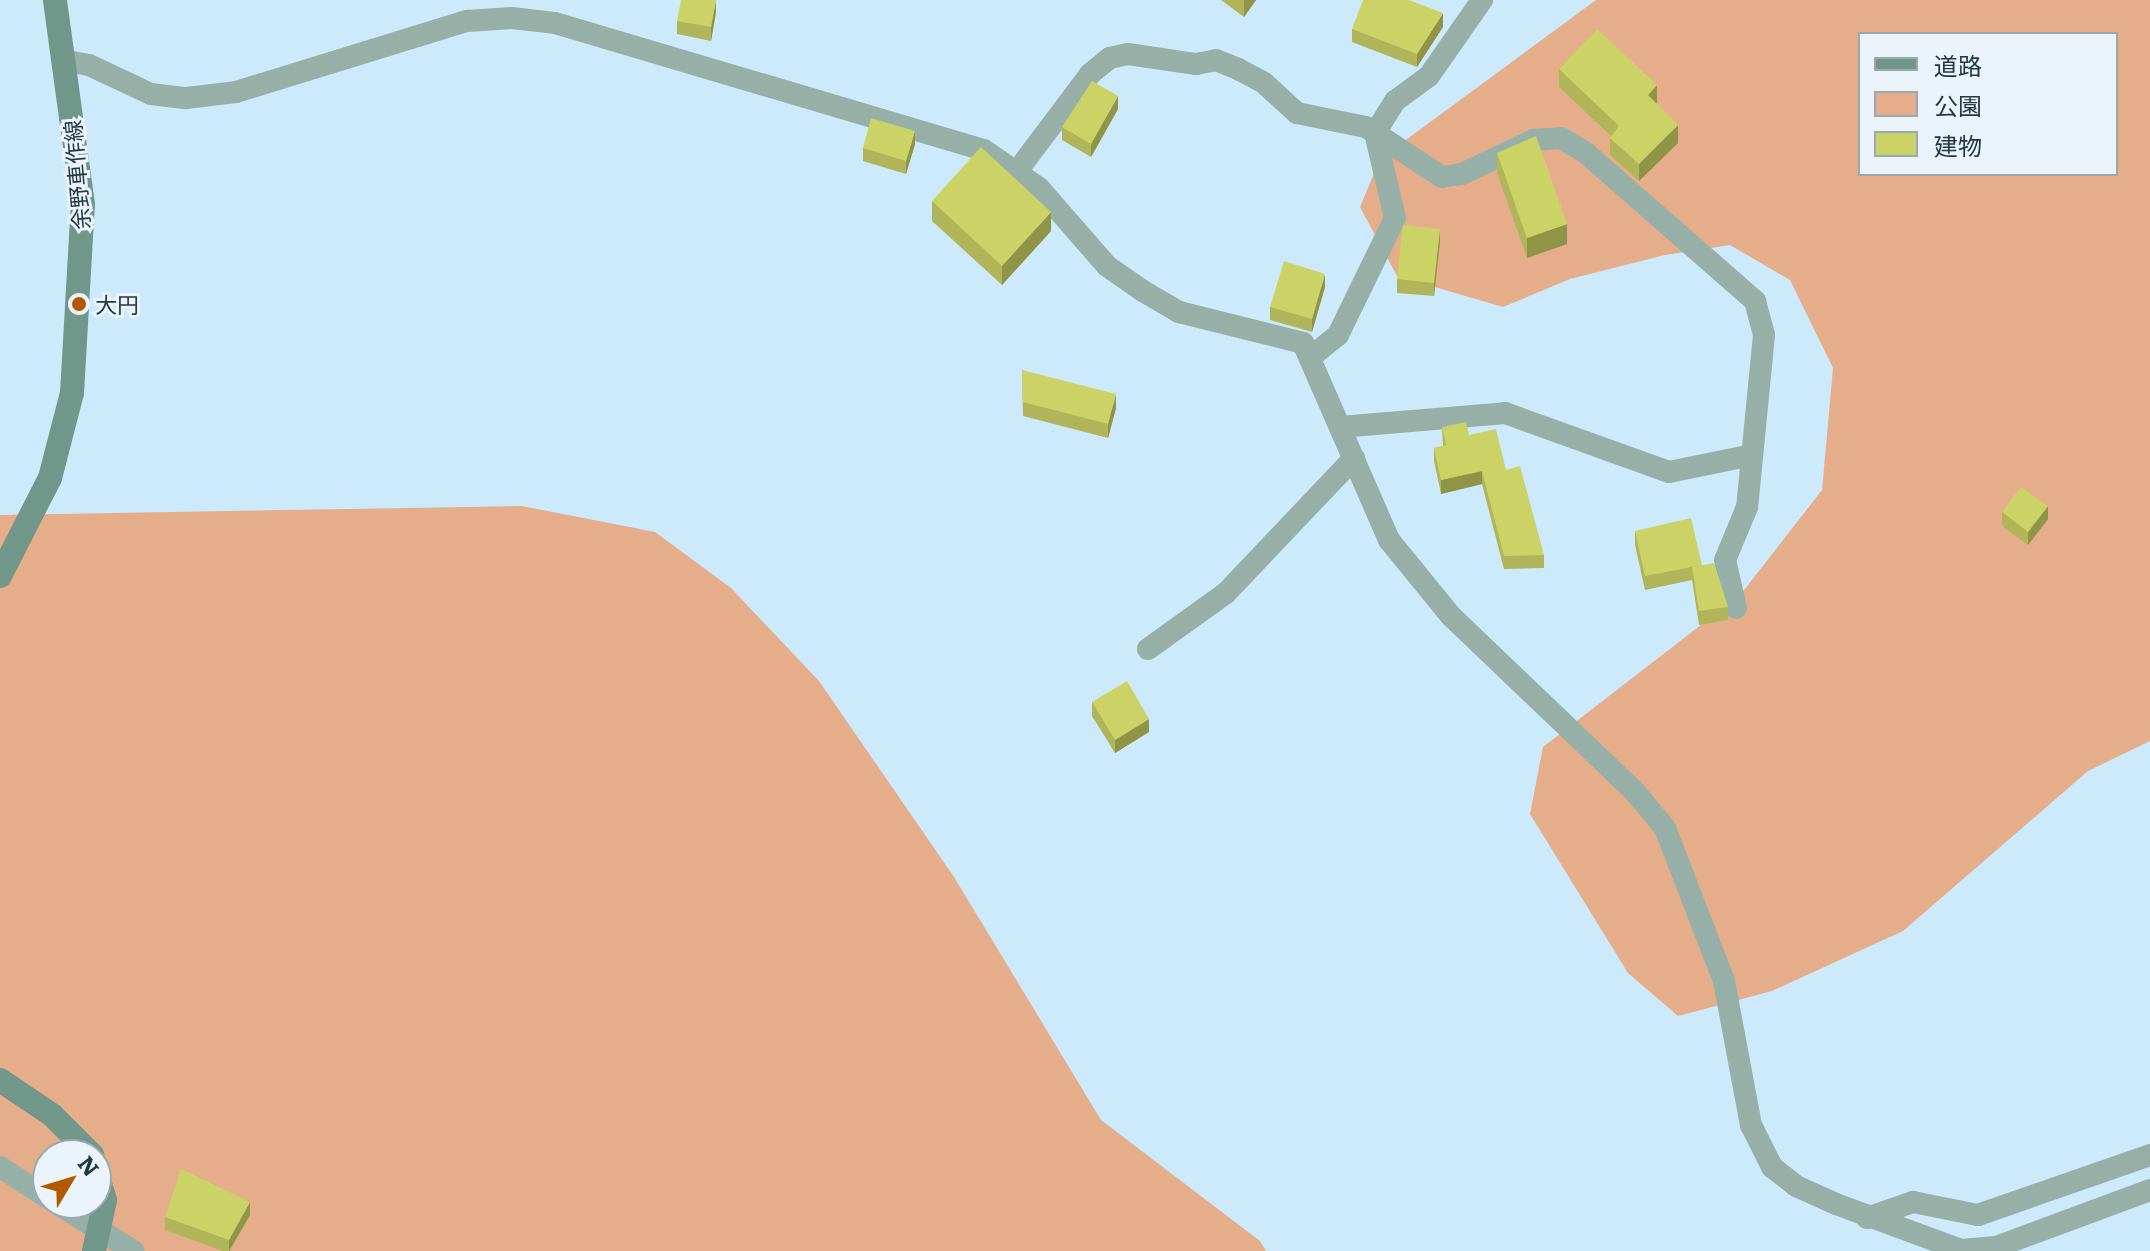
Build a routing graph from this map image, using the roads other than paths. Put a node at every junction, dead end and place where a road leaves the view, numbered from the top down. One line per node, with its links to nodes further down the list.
1 (55, 0): 3 (main road, 余野車作線)
2 (1482, 0): 4 (street)
3 (63, 60): 5 (street); 10 (main road, 余野車作線)
4 (1375, 133): 5 (street); 6 (street); 8 (street)
5 (1018, 170): 6 (street)
6 (1312, 356): 7 (street)
7 (1340, 427): 8 (street); 9 (street)
8 (1752, 455): 11 (street)
9 (1354, 458): 12 (street); 19 (street)
10 (0, 576)
11 (1736, 608)
12 (1148, 649)
13 (0, 1080): 14 (main road)
14 (76, 1139)
15 (2150, 1155): 19 (street)
16 (0, 1167): 17 (street)
17 (32, 1188)
18 (2150, 1190): 23 (street)
19 (1867, 1218): 23 (street)
20 (73, 1219): 22 (street)
21 (101, 1219): 22 (main road)
22 (96, 1241): 24 (street)
23 (1936, 1248)
24 (133, 1251)

